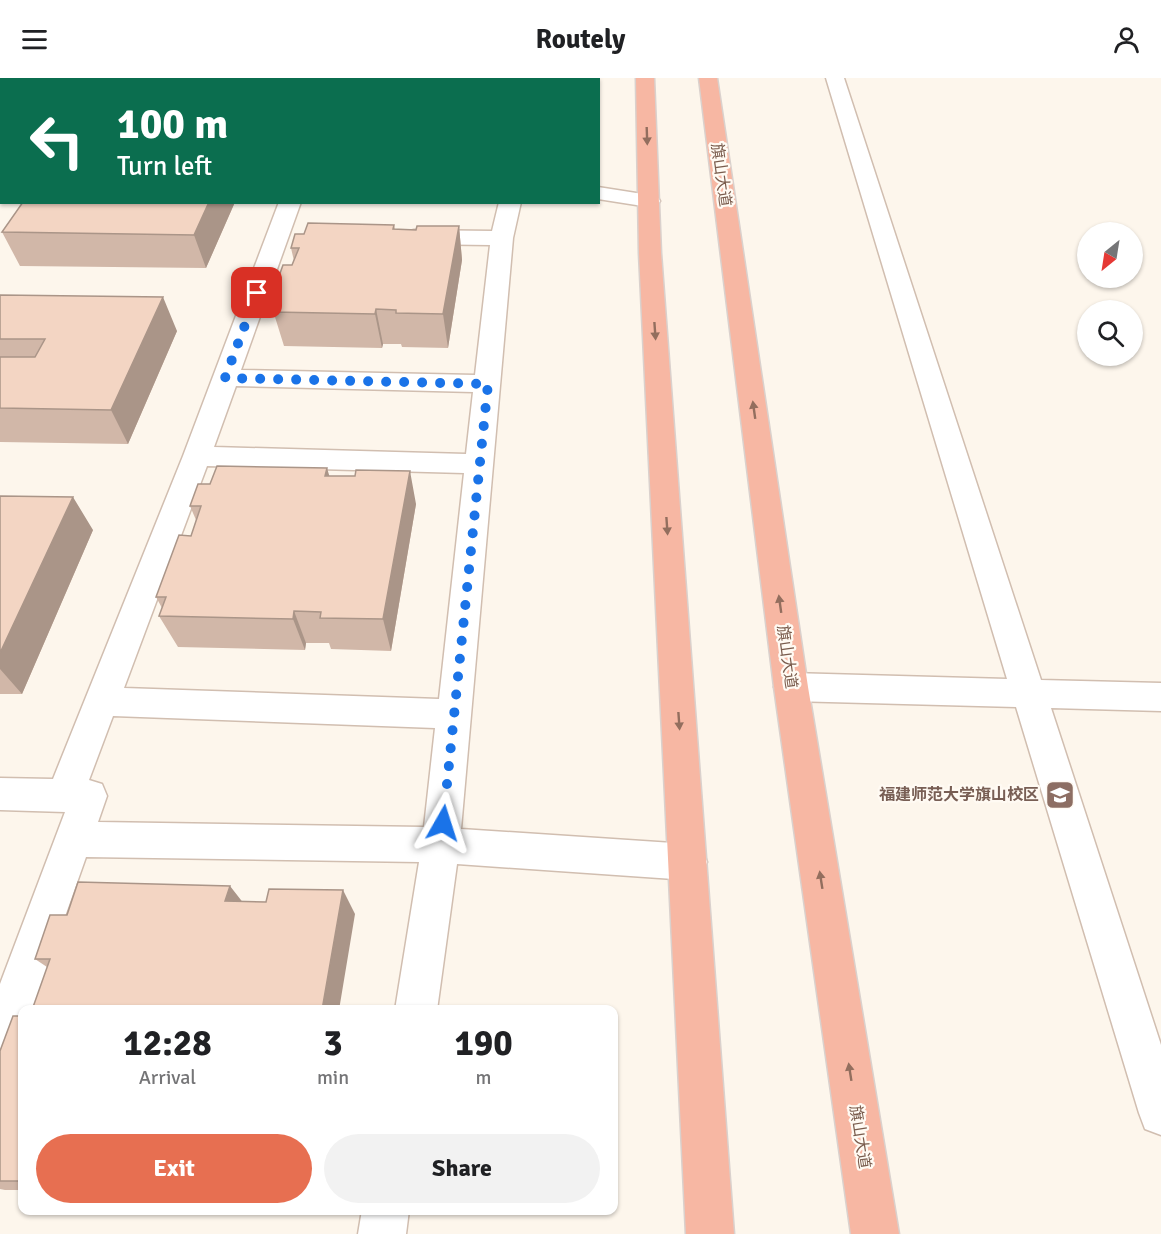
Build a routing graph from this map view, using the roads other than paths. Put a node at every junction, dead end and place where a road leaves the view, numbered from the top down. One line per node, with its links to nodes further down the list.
1 (645, 78): 5 (highway, one-way to 5)
2 (708, 78): 14 (highway, 旗山大道, one-way to 2)
3 (835, 78): 15 (street)
4 (600, 193): 5 (street)
5 (649, 201): 23 (highway, one-way to 23)
6 (290, 204): 10 (street)
7 (510, 204): 9 (street)
8 (396, 237): 9 (street)
9 (502, 238): 11 (street)
10 (225, 378): 11 (street); 12 (street)
11 (488, 384): 13 (street)
12 (196, 456): 13 (street); 17 (street)
13 (479, 464): 18 (street)
14 (791, 687): 15 (street); 30 (highway, 旗山大道, one-way to 14)
15 (1028, 693): 16 (street); 26 (street)
16 (1161, 697)
17 (101, 701): 18 (street); 20 (street)
18 (454, 714): 22 (street)
19 (0, 794): 20 (street)
20 (65, 795): 21 (street)
21 (74, 839): 22 (street); 25 (street)
22 (441, 845): 23 (street); 24 (street)
23 (688, 862): 29 (highway)
24 (417, 1005)
25 (1, 1037)
26 (1161, 1113)
27 (385, 1215): 28 (street)
28 (382, 1234)
29 (711, 1234)
30 (875, 1234)

